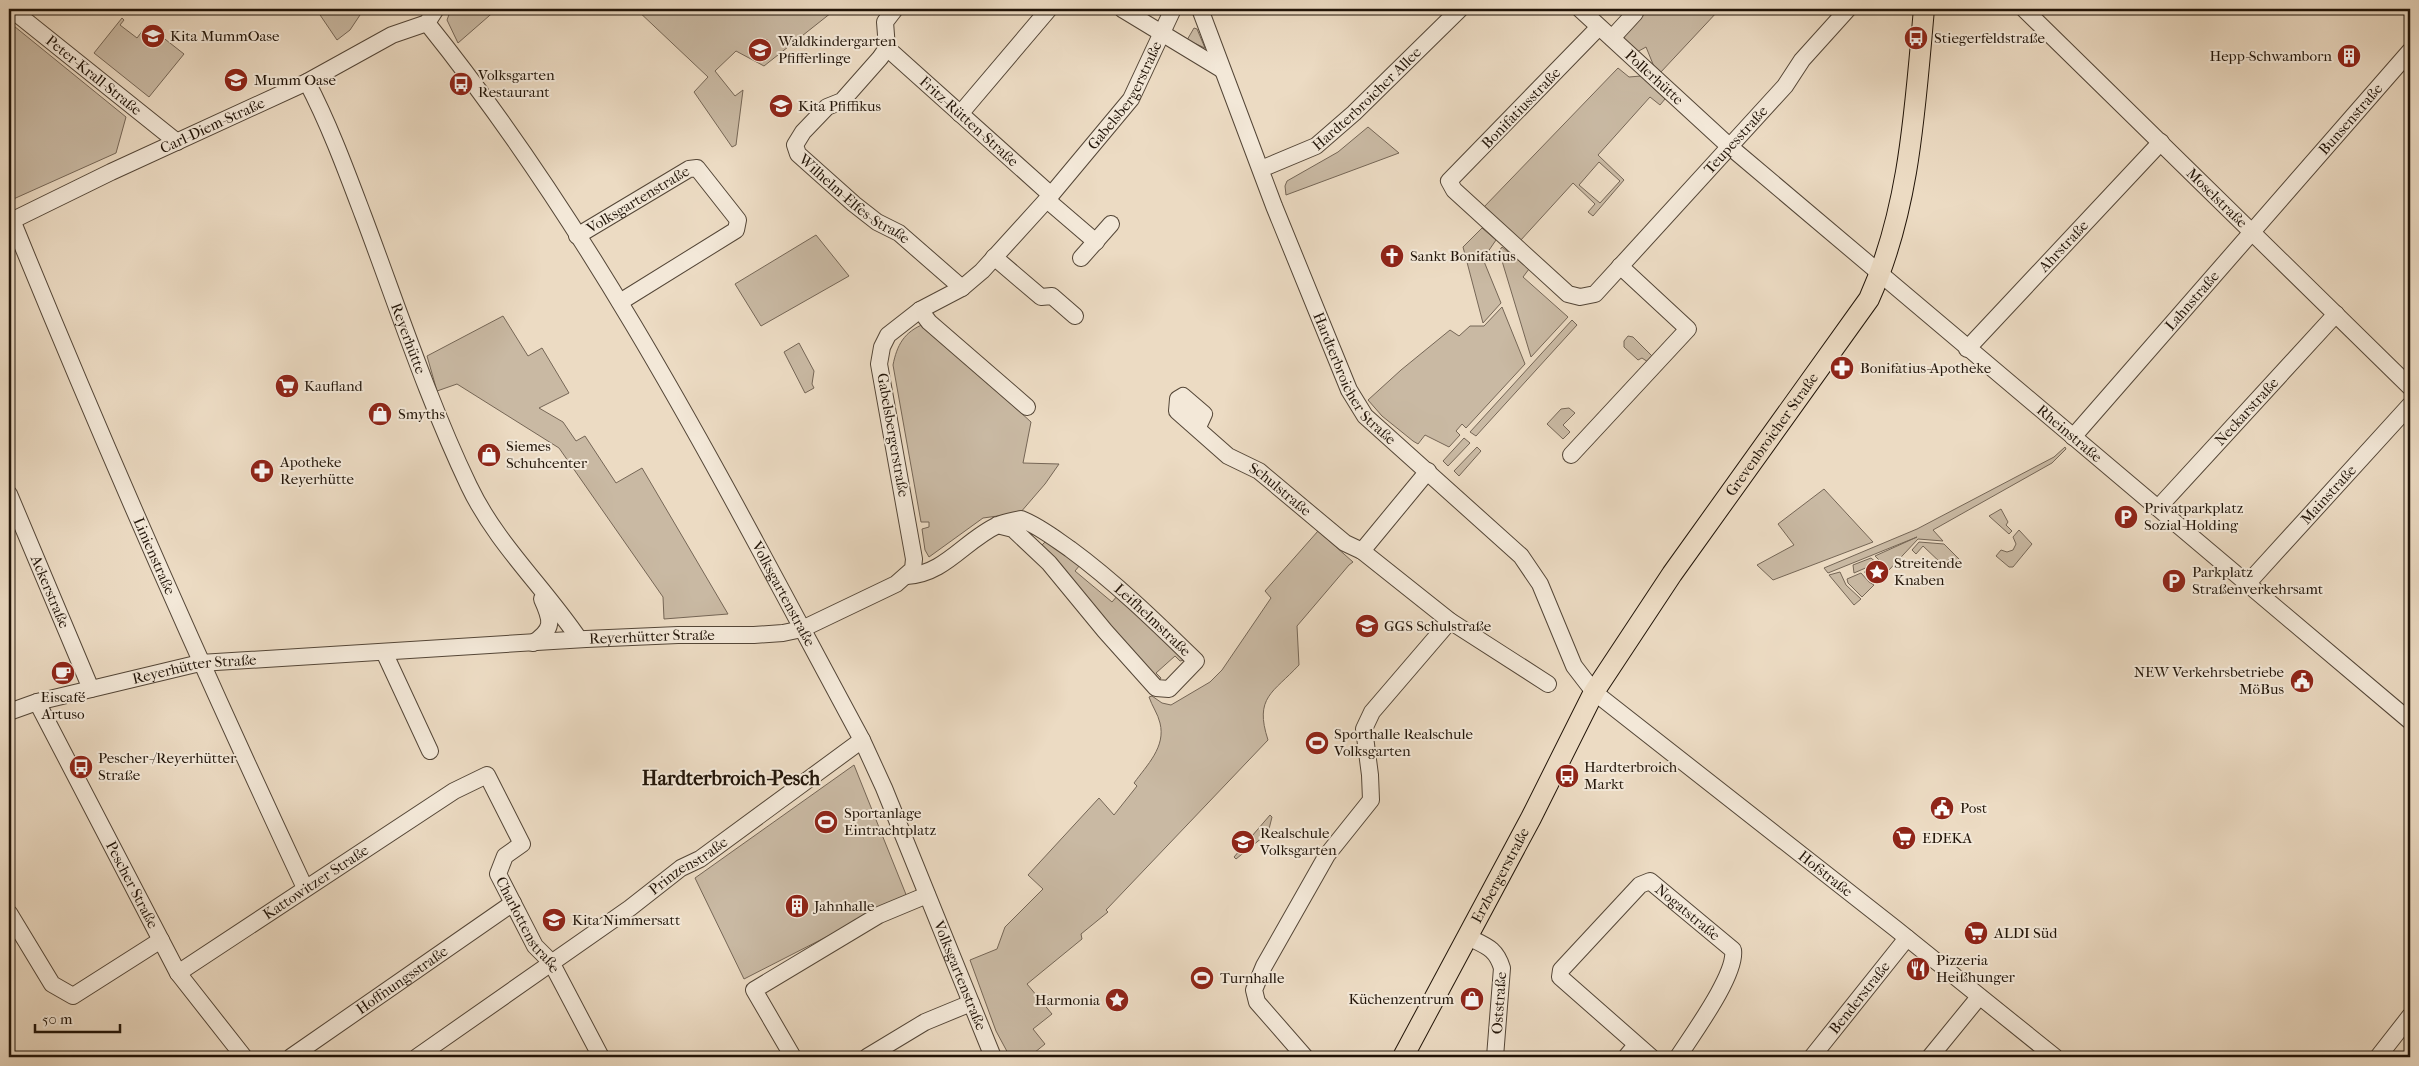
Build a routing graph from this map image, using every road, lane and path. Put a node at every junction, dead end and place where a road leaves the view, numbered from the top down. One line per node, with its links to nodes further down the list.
1 (11, 9): 23 (street, Peter-Krall-Straße)
2 (436, 9): 14 (street)
3 (894, 9): 18 (street)
4 (1049, 9): 22 (street)
5 (1122, 9): 16 (street)
6 (1173, 9): 16 (street, Gabelsbergerstraße)
7 (1200, 9): 20 (street, Hardterbroicher Straße)
8 (1460, 9): 27 (street, Hardterbroicher Allee)
9 (1580, 9): 15 (street, Pollerhütte)
10 (1635, 9): 17 (street)
11 (1848, 9): 25 (street, Teupesstraße)
12 (1924, 9): 38 (main road, Grevenbroicher Straße)
13 (2024, 9): 24 (street, Moselstraße)
14 (427, 23): 21 (street, Carl-Diem-Straße); 33 (street, Volksgartenstraße)
15 (1599, 27): 17 (street, Pollerhütte); 28 (street, Bonifatiusstraße)
16 (1162, 33): 20 (street); 29 (street, Gabelsbergerstraße)
17 (1612, 38): 25 (street, Pollerhütte)
18 (887, 48): 22 (street, Fritz-Rütten-Straße); 39 (street, Wilhelm-Elfes-Straße)
19 (2410, 51): 26 (street, Bunsenstraße)
20 (1221, 69): 27 (street, Hardterbroicher Straße)
21 (307, 82): 23 (street, Carl-Diem-Straße); 59 (street, Reyerhütte)
22 (960, 114): 29 (street, Fritz-Rütten-Straße)
23 (177, 142): 30 (street, Carl-Diem-Straße)
24 (2161, 142): 32 (street, Moselstraße); 44 (street, Ahrstraße)
25 (1729, 146): 37 (street, Teupesstraße); 38 (street, Rheinstraße)
26 (2311, 164): 32 (street, Lahnstraße)
27 (1261, 169): 51 (street, Hardterbroicher Straße)
28 (1454, 190): 37 (street, Teupesstraße)
29 (1049, 198): 34 (street); 35 (street, Gabelsbergerstraße)
30 (10, 221): 66 (street, Linienstraße)
31 (1111, 224): 34 (street)
32 (2253, 232): 42 (street, Moselstraße); 49 (street, Lahnstraße)
33 (577, 236): 40 (street, Volksgartenstraße); 40 (street, Volksgartenstraße)
34 (1096, 242): 36 (street)
35 (994, 258): 39 (street, Gabelsbergerstraße); 43 (street)
36 (1081, 258)
37 (1620, 266): 50 (street)
38 (1880, 274): 44 (street, Rheinstraße); 69 (main road, Grevenbroicher Straße)
39 (962, 288): 41 (street, Gabelsbergerstraße)
40 (620, 302): 62 (street, Volksgartenstraße)
41 (920, 310): 47 (street); 58 (street, Gabelsbergerstraße)
42 (2336, 314): 45 (street, Moselstraße); 53 (street, Neckarstraße)
43 (1075, 316)
44 (1967, 349): 49 (street, Rheinstraße)
45 (2410, 387)
46 (2410, 405): 60 (street, Mainstraße)
47 (1027, 407)
48 (1198, 427): 57 (street, Schulstraße)
49 (2073, 437): 53 (street, Rheinstraße)
50 (1571, 455)
51 (1428, 471): 57 (street); 69 (street, Hardterbroicher Straße)
52 (9, 494): 68 (street, Ackerstraße)
53 (2158, 508): 60 (street, Rheinstraße)
54 (992, 529): 55 (street, Leifhelmstraße); 56 (street, Leifhelmstraße); 58 (street, Reyerhütter Straße)
55 (1046, 532): 56 (street); 56 (street, Leifhelmstraße)
56 (1032, 547)
57 (1362, 551): 61 (street, Schulstraße)
58 (907, 576): 62 (street, Reyerhütter Straße)
59 (534, 582): 63 (street, Reyerhütte); 64 (street, Reyerhütte)
60 (2247, 584): 72 (street, Rheinstraße)
61 (1450, 621): 67 (street, Schulstraße); 88 (street)
62 (802, 630): 63 (street, Reyerhütter Straße); 73 (street, Volksgartenstraße)
63 (579, 639): 64 (street, Reyerhütter Straße)
64 (532, 643): 65 (street, Reyerhütter Straße)
65 (384, 652): 66 (street, Reyerhütter Straße); 74 (street)
66 (200, 663): 68 (street, Reyerhütter Straße); 76 (street, Linienstraße)
67 (1548, 684)
68 (92, 689): 70 (street, Reyerhütter Straße)
69 (1594, 692): 80 (main road, Erzbergerstraße); 81 (street, Hofstraße)
70 (37, 702): 71 (street, Reyerhütter Straße); 82 (street, Pescher Straße)
71 (9, 712)
72 (2410, 721)
73 (862, 740): 77 (street, Volksgartenstraße); 83 (street, Prinzenstraße)
74 (430, 751)
75 (454, 791): 76 (street, Kattowitzer Straße); 78 (street, Charlottenstraße)
76 (305, 888): 84 (street, Kattowitzer Straße)
77 (927, 895): 86 (street, Volksgartenstraße); 95 (street)
78 (512, 903): 83 (street, Charlottenstraße); 92 (street, Hoffnungsstraße)
79 (9, 913): 82 (street)
80 (1468, 937): 99 (main road, Erzbergerstraße); 100 (street, Oststraße)
81 (1906, 938): 85 (street, Hofstraße); 103 (street, Benderstraße)
82 (161, 940): 84 (street, Pescher Straße)
83 (551, 962): 93 (street, Prinzenstraße); 94 (street, Charlottenstraße)
84 (178, 973): 91 (street, Pescher Straße)
85 (1979, 997): 90 (street, Hofstraße); 104 (street)
86 (971, 1003): 96 (street); 97 (street, Volksgartenstraße)
87 (2410, 1016): 105 (street)
88 (1287, 1051): 98 (street)
89 (1631, 1051): 101 (street); 102 (street, Nogatstraße)
90 (2050, 1056)
91 (244, 1057)
92 (291, 1057)
93 (417, 1057)
94 (601, 1057)
95 (793, 1057)
96 (867, 1057)
97 (993, 1057)
98 (1305, 1057)
99 (1403, 1057)
100 (1495, 1057)
101 (1651, 1057)
102 (1678, 1057)
103 (1812, 1057)
104 (1930, 1057)
105 (2378, 1057)

